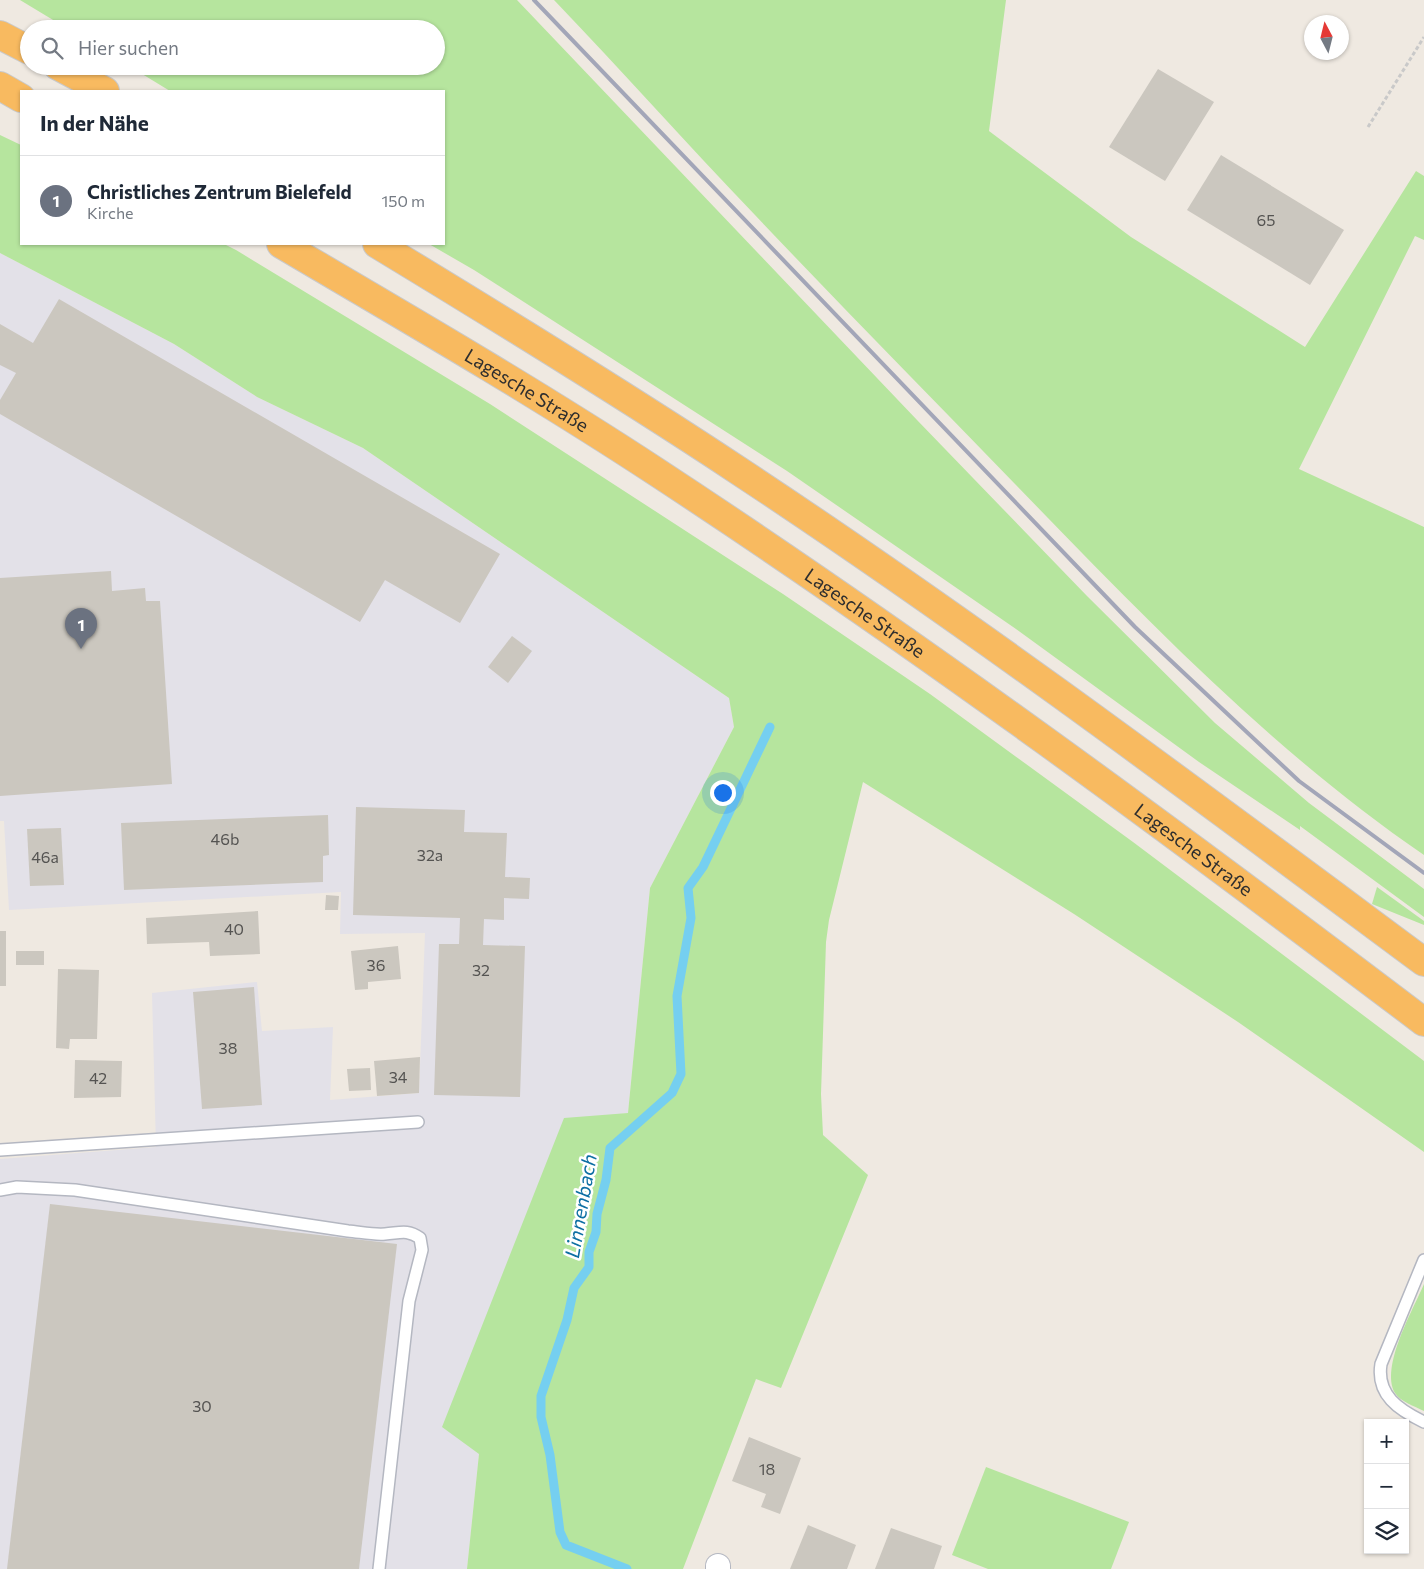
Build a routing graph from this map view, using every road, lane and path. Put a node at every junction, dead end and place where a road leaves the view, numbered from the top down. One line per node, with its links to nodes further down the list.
1 (0, 35): 3 (highway)
2 (1424, 37): 8 (path)
3 (20, 45)
4 (75, 75): 6 (highway)
5 (0, 86): 7 (highway)
6 (103, 90)
7 (20, 97)
8 (1368, 127)
9 (283, 245): 12 (highway, Lagesche Straße)
10 (379, 245): 11 (highway)
11 (1424, 962)
12 (1424, 1022)
13 (418, 1122): 14 (lane)
14 (0, 1150)
15 (0, 1190): 18 (lane)
16 (1424, 1260): 17 (lane)
17 (1424, 1422)
18 (379, 1569)

